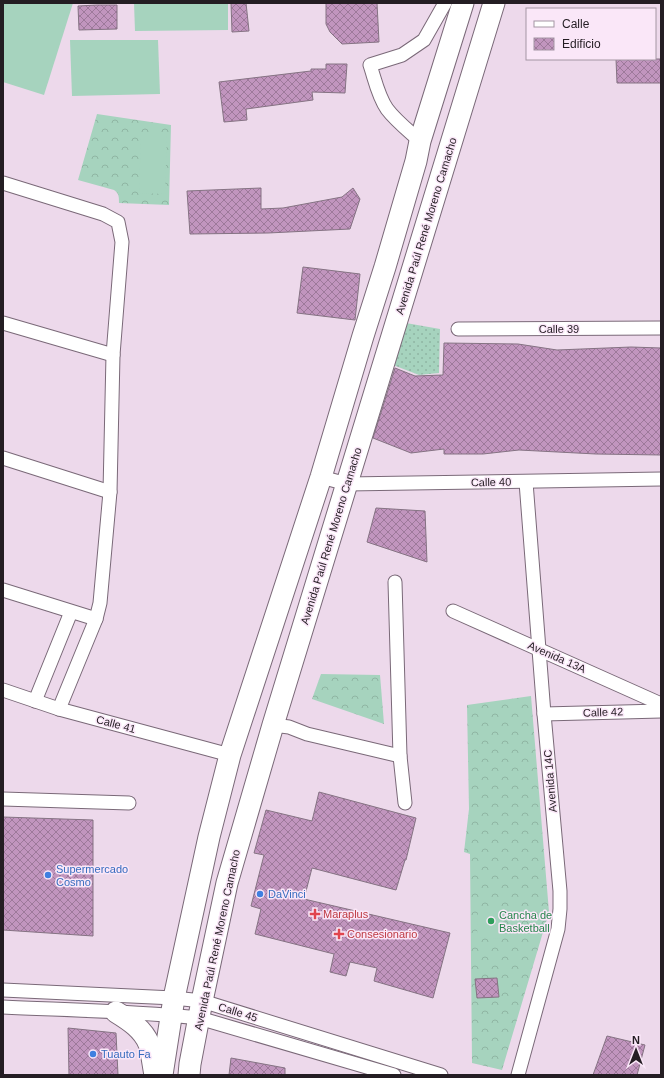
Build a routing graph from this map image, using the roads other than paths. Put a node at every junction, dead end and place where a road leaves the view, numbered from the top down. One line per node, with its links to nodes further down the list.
1 (445, 3): 4 (street)
2 (463, 3): 4 (main road)
3 (494, 3): 14 (main road, Avenida Paúl René Moreno Camacho)
4 (420, 141): 11 (main road)
5 (3, 183): 9 (street)
6 (3, 323): 9 (street)
7 (661, 328): 8 (street, Calle 39)
8 (458, 330)
9 (113, 355): 15 (street)
10 (3, 458): 15 (street)
11 (321, 477): 14 (street, Calle 40); 28 (main road)
12 (661, 479): 13 (street, Calle 40)
13 (526, 482): 14 (street, Calle 40); 26 (street, Avenida 14C)
14 (346, 484): 27 (main road, Avenida Paúl René Moreno Camacho)
15 (110, 492): 20 (street)
16 (395, 582): 29 (street)
17 (3, 590): 19 (street)
18 (453, 611): 23 (street, Avenida 13A)
19 (71, 612): 20 (street); 22 (street)
20 (96, 619): 24 (street)
21 (3, 690): 22 (street, Calle 41)
22 (35, 701): 24 (street, Calle 41)
23 (661, 704)
24 (59, 709): 28 (street, Calle 41)
25 (661, 711): 26 (street, Calle 42)
26 (544, 714): 43 (street, Avenida 14C)
27 (273, 725): 29 (street); 36 (main road, Avenida Paúl René Moreno Camacho)
28 (230, 755): 34 (main road)
29 (400, 756): 32 (street)
30 (3, 799): 31 (street)
31 (129, 803)
32 (405, 803)
33 (3, 990): 34 (street, Calle 45)
34 (172, 1006): 36 (street, Calle 45); 36 (street, Calle 45); 37 (street, Calle 45); 39 (main road)
35 (3, 1007): 37 (street, Calle 45)
36 (200, 1009): 40 (main road, Avenida Paúl René Moreno Camacho); 41 (street, Calle 45); 42 (street, Calle 45)
37 (116, 1012): 38 (main road)
38 (155, 1075)
39 (162, 1075)
40 (189, 1075)
41 (394, 1075)
42 (442, 1075)
43 (518, 1075)

